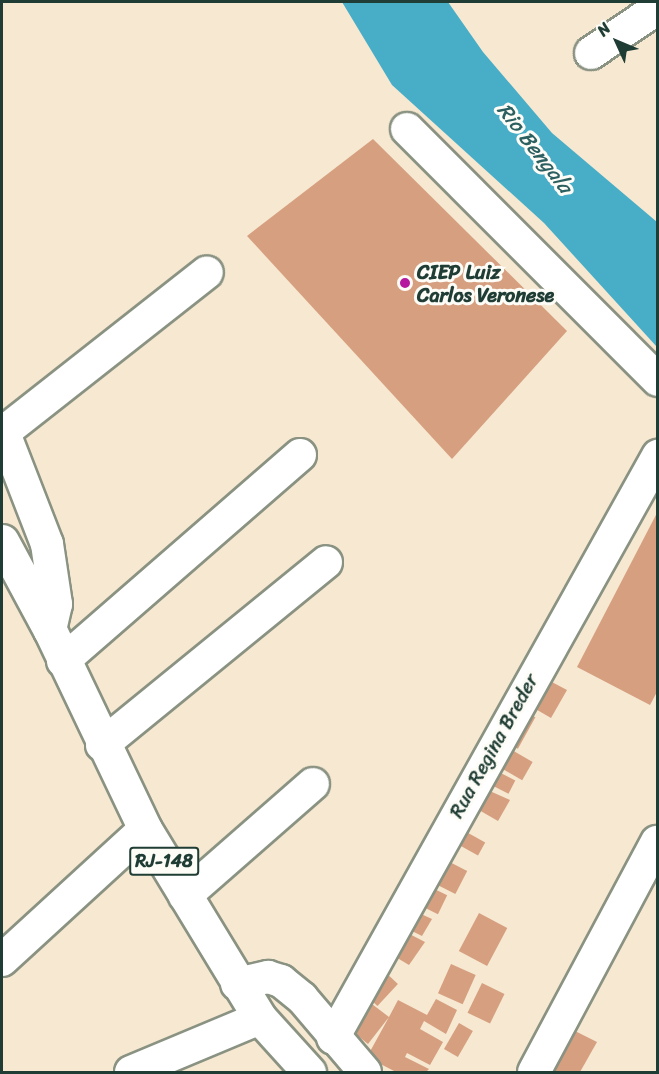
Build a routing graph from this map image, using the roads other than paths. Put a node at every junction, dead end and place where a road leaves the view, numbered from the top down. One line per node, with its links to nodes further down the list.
1 (657, 8): 2 (street)
2 (591, 53)
3 (407, 129): 5 (street)
4 (207, 272): 6 (street)
5 (657, 380)
6 (2, 430): 11 (street)
7 (300, 455): 12 (street)
8 (657, 456): 21 (street, Rua Regina Breder)
9 (2, 541): 11 (main road, RJ-148)
10 (326, 562): 13 (street)
11 (50, 630): 12 (main road, RJ-148)
12 (63, 661): 13 (main road, RJ-148)
13 (102, 745): 15 (main road, RJ-148)
14 (313, 784): 17 (street)
15 (145, 829): 17 (main road, RJ-148); 18 (street)
16 (657, 842): 25 (street)
17 (185, 896): 19 (main road, RJ-148)
18 (2, 960)
19 (237, 984): 20 (main road, RJ-148); 21 (street)
20 (260, 1018): 22 (street); 23 (main road, RJ-148)
21 (333, 1038): 24 (street)
22 (131, 1072)
23 (309, 1072)
24 (365, 1072)
25 (534, 1072)

